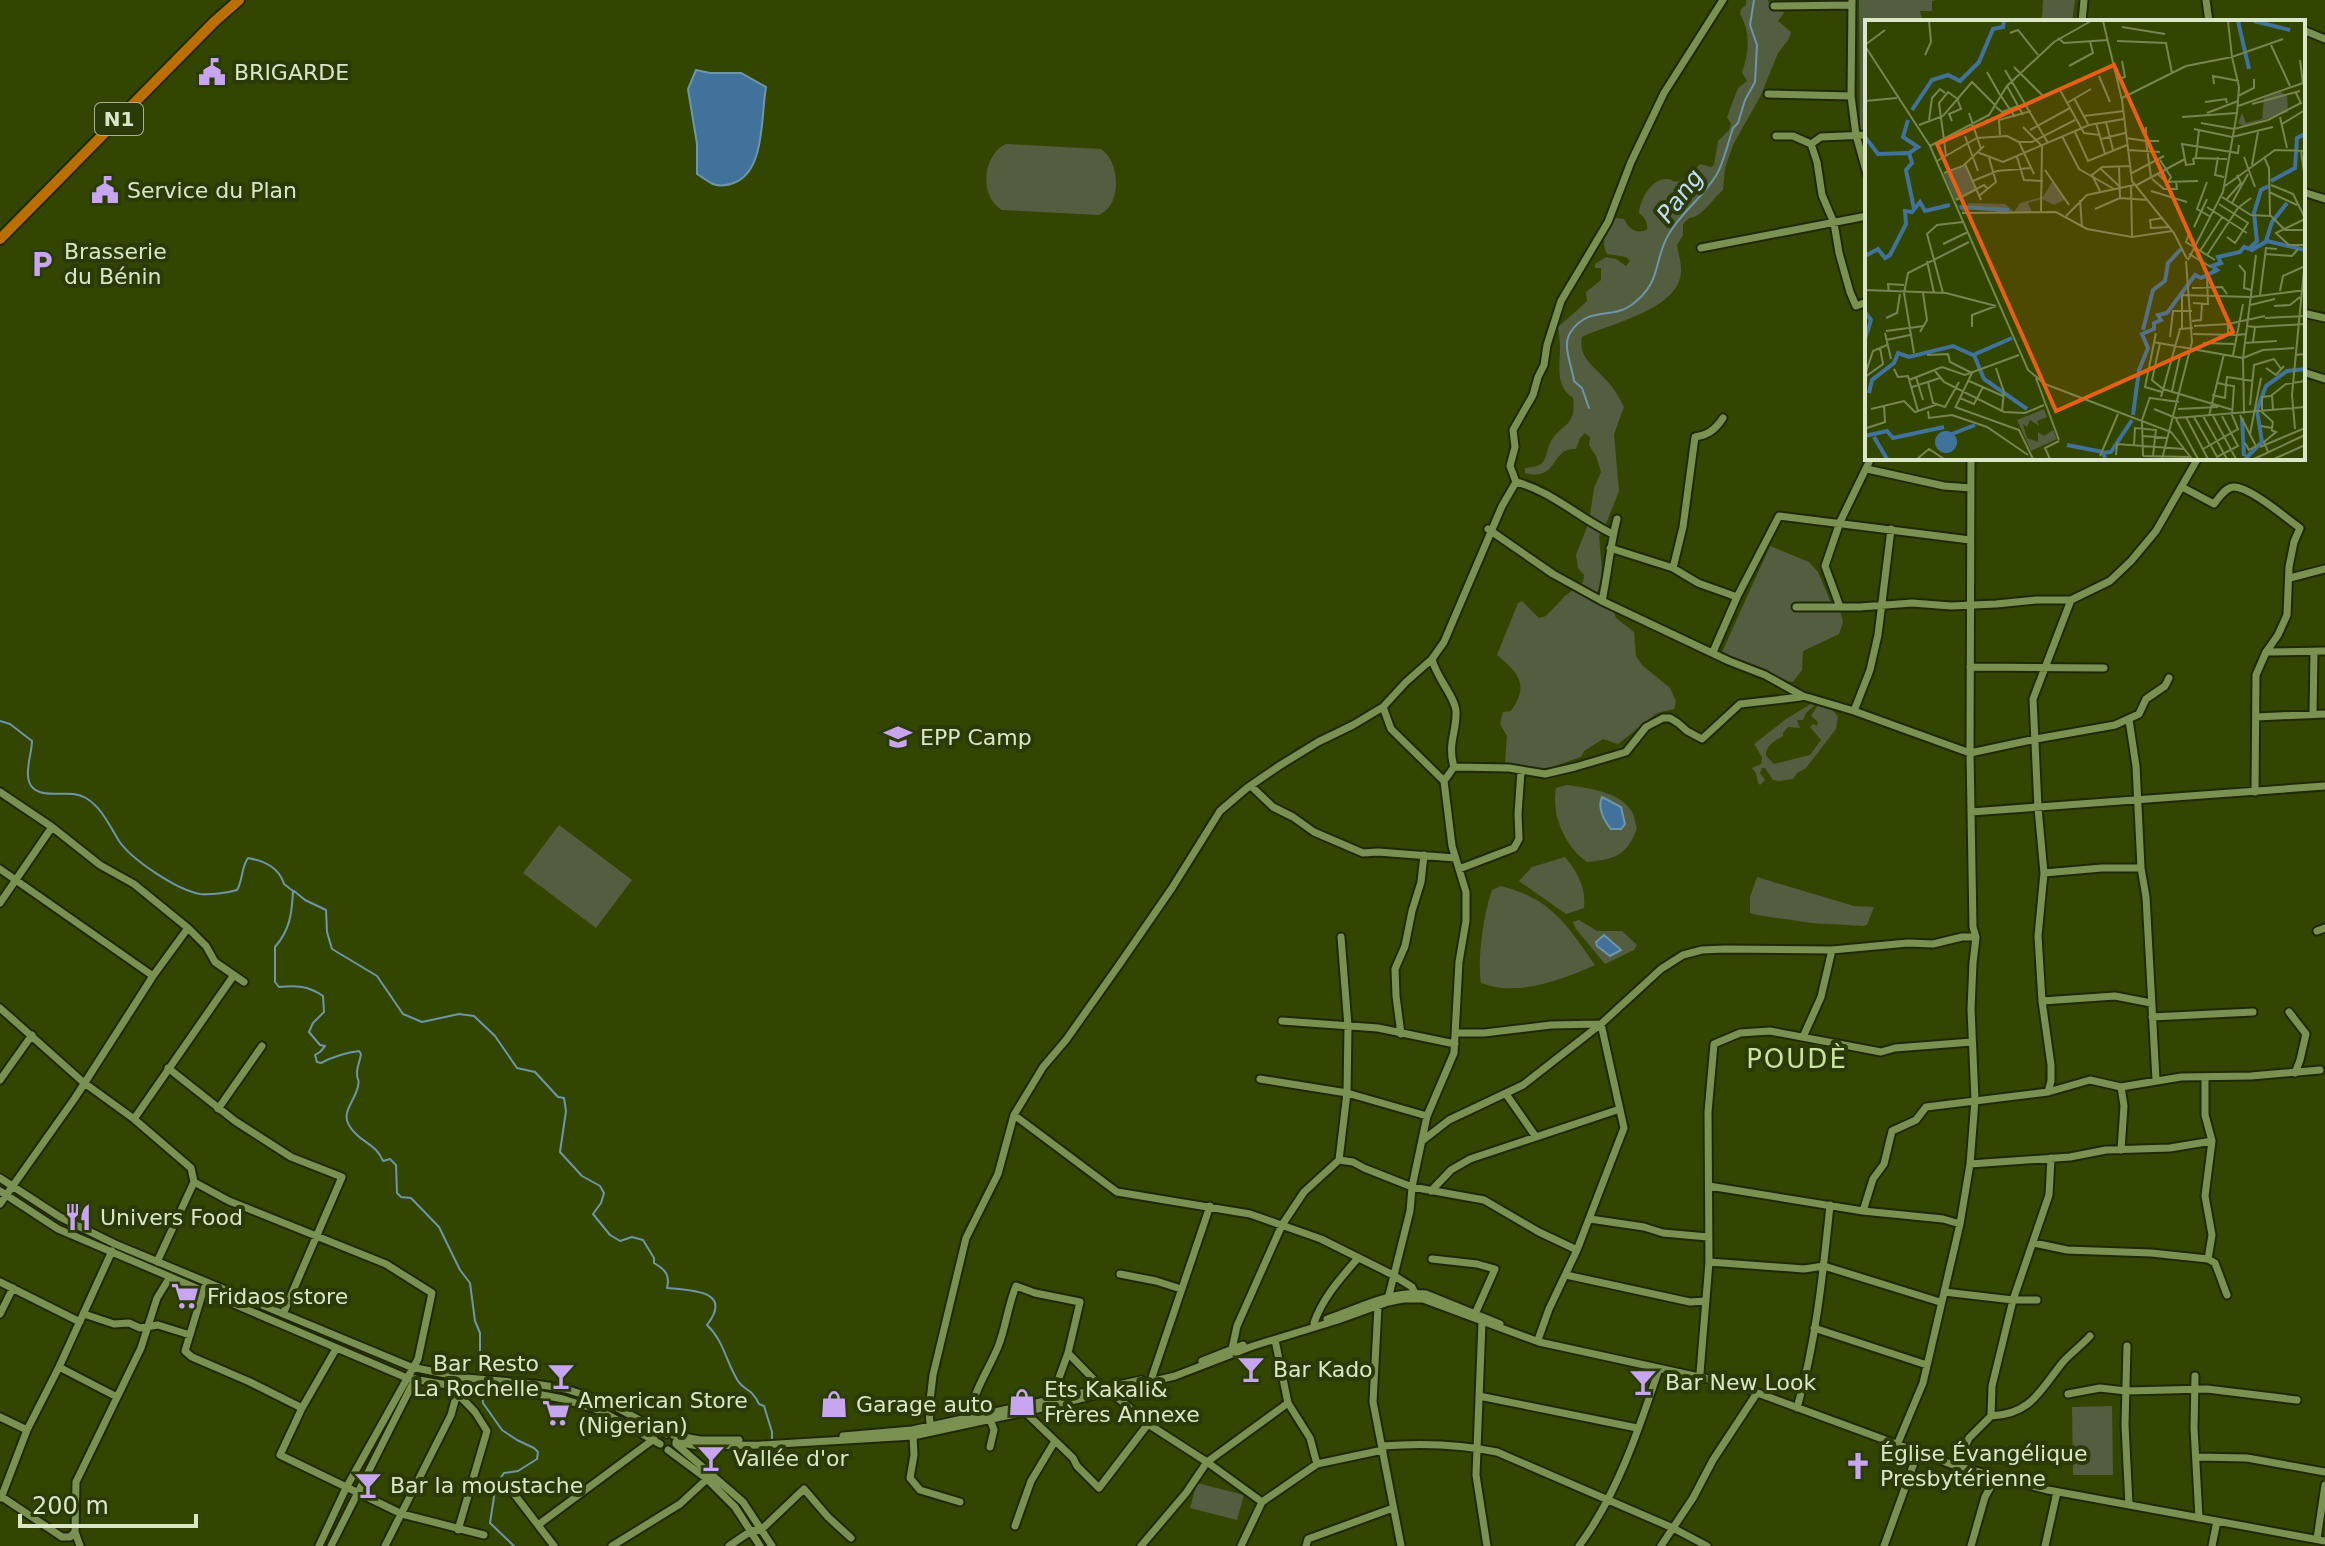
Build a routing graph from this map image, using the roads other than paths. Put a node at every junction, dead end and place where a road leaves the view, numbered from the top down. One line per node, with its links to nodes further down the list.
1 (239, 0): 22 (highway, N1)
2 (1723, 0): 34 (street)
3 (2084, 0): 7 (street)
4 (2206, 0): 8 (street)
5 (1852, 2): 6 (street); 12 (street)
6 (1774, 6)
7 (2082, 20)
8 (2209, 20)
9 (2305, 31): 10 (street)
10 (2325, 39)
11 (1768, 94): 12 (street)
12 (1851, 96): 13 (street)
13 (1856, 135): 14 (street); 16 (street); 17 (street)
14 (1865, 135)
15 (1776, 136): 16 (street)
16 (1811, 144): 21 (street)
17 (1865, 167)
18 (2305, 193): 19 (street)
19 (2325, 199)
20 (1865, 216): 21 (street)
21 (1834, 223): 23 (street); 24 (street)
22 (0, 239)
23 (1701, 248)
24 (1865, 303)
25 (2305, 313): 26 (street)
26 (2325, 318)
27 (2305, 373): 28 (street)
28 (2325, 379)
29 (1723, 418): 44 (street)
30 (1870, 460): 33 (street)
31 (1971, 460): 36 (street)
32 (2197, 460): 35 (street)
33 (1867, 469): 36 (street); 38 (street)
34 (1516, 482): 40 (street); 41 (street)
35 (2182, 487): 46 (street); 48 (street)
36 (1971, 488): 42 (street)
37 (1617, 519): 41 (street)
38 (1840, 522): 39 (street); 47 (street); 53 (street)
39 (1891, 529): 42 (street); 50 (street)
40 (1490, 531): 49 (street); 58 (street)
41 (1613, 534): 43 (street)
42 (1970, 540): 51 (street)
43 (1610, 548): 44 (street); 49 (street)
44 (1673, 568): 47 (street)
45 (2325, 569): 46 (street)
46 (2290, 578): 56 (street)
47 (1737, 597): 55 (street)
48 (2071, 600): 51 (street); 59 (street)
49 (1602, 601): 55 (street)
50 (1882, 604): 51 (street); 53 (street); 65 (street)
51 (1970, 604): 60 (street)
52 (1796, 607): 53 (street)
53 (1840, 607)
54 (2325, 651): 57 (street)
55 (1713, 652): 63 (street)
56 (2266, 652): 57 (street); 68 (street)
57 (2314, 652): 66 (street)
58 (1432, 659): 64 (street); 72 (street)
59 (2047, 666): 60 (street); 61 (street); 70 (street)
60 (1970, 667): 71 (street)
61 (2104, 668)
62 (2169, 678): 69 (street)
63 (1803, 696): 65 (street); 73 (street)
64 (1383, 707): 74 (street); 75 (street)
65 (1854, 711): 71 (street)
66 (2313, 714): 67 (street); 68 (street)
67 (2325, 714)
68 (2256, 717): 78 (street)
69 (2129, 720): 70 (street); 79 (street)
70 (2036, 739): 71 (street); 80 (street)
71 (1970, 753): 81 (street)
72 (1454, 767): 73 (street); 74 (street)
73 (1521, 771): 87 (street)
74 (1444, 781): 84 (street)
75 (1251, 786): 83 (street); 129 (street)
76 (2325, 786): 78 (street)
77 (0, 792): 82 (street)
78 (2255, 792): 79 (street)
79 (2136, 802): 80 (street); 85 (street)
80 (2038, 808): 81 (street); 88 (street)
81 (1971, 812): 93 (street)
82 (52, 827): 89 (street); 91 (street)
83 (1424, 855): 84 (street); 108 (street)
84 (1455, 858): 87 (street)
85 (2141, 868): 88 (street); 99 (street)
86 (0, 869): 89 (street)
87 (1459, 869): 107 (street)
88 (2044, 873): 98 (street)
89 (15, 881): 90 (street); 96 (street)
90 (0, 903)
91 (188, 928): 95 (street); 96 (street)
92 (1341, 937): 106 (street)
93 (1976, 937): 94 (street); 111 (street)
94 (1832, 950): 105 (street); 110 (street)
95 (234, 975): 97 (street); 114 (street)
96 (153, 976): 121 (street)
97 (244, 982)
98 (2042, 1001): 99 (street); 123 (street)
99 (2151, 1003): 103 (street)
100 (0, 1008): 109 (street)
101 (2253, 1012): 103 (street)
102 (2289, 1012): 116 (street)
103 (2152, 1017): 120 (street)
104 (1282, 1021): 106 (street)
105 (1601, 1024): 107 (street); 125 (street); 128 (street)
106 (1348, 1026): 108 (street); 124 (street)
107 (1456, 1033): 112 (street)
108 (1401, 1034): 112 (street)
109 (32, 1035): 119 (street); 121 (street)
110 (1803, 1037): 111 (street); 142 (street)
111 (1972, 1042): 126 (street)
112 (1455, 1044): 130 (street)
113 (262, 1046): 127 (street)
114 (168, 1068): 127 (street); 131 (street)
115 (2320, 1070): 116 (street)
116 (2295, 1073): 117 (street)
117 (2205, 1077): 120 (street); 133 (street)
118 (1260, 1079): 124 (street)
119 (0, 1080)
120 (2156, 1080): 122 (street)
121 (83, 1082): 131 (street); 141 (street)
122 (2121, 1087): 123 (street); 135 (street)
123 (2048, 1092): 126 (street)
124 (1347, 1093): 130 (street); 137 (street)
125 (1506, 1094): 132 (street); 134 (street)
126 (1975, 1100): 138 (street); 149 (street)
127 (218, 1109): 153 (street)
128 (1620, 1109): 132 (street); 150 (street)
129 (1014, 1115): 148 (street); 227 (street)
130 (1427, 1116): 134 (street)
131 (134, 1119): 140 (street)
132 (1536, 1137): 144 (street)
133 (2212, 1141): 135 (street); 160 (street)
134 (1421, 1142): 143 (street)
135 (2121, 1150): 136 (street)
136 (2051, 1158): 138 (street); 155 (street)
137 (1339, 1160): 143 (street); 152 (street)
138 (1970, 1164): 151 (street)
139 (0, 1178): 141 (street)
140 (194, 1182): 153 (street); 161 (street)
141 (12, 1186): 145 (street); 156 (street)
142 (1709, 1186): 147 (street); 154 (street)
143 (1412, 1187): 144 (street); 165 (street)
144 (1431, 1191): 157 (street)
145 (3, 1193): 146 (street); 156 (street)
146 (0, 1204)
147 (1830, 1205): 149 (street); 163 (street)
148 (1210, 1206): 152 (street); 171 (street)
149 (1863, 1211): 151 (street)
150 (1590, 1219): 154 (street); 157 (street)
151 (1960, 1224): 173 (street)
152 (1282, 1225): 158 (street); 196 (street)
153 (318, 1236): 183 (street); 200 (street)
154 (1708, 1237): 162 (street)
155 (2034, 1243): 160 (street); 177 (street)
156 (113, 1248): 161 (street); 167 (street); 185 (street)
157 (1577, 1250): 166 (street)
158 (1358, 1258): 165 (street); 187 (street)
159 (1432, 1259): 184 (street)
160 (2208, 1259): 175 (street)
161 (157, 1262): 169 (street)
162 (1709, 1262): 163 (street); 179 (street)
163 (1824, 1266): 180 (street); 189 (street)
164 (1120, 1274): 171 (street)
165 (1393, 1275): 174 (street); 176 (street)
166 (1566, 1275): 179 (street); 192 (street)
167 (170, 1277): 172 (street); 188 (street)
168 (0, 1282): 170 (street)
169 (206, 1283): 172 (street); 183 (street)
170 (13, 1288): 182 (street); 185 (street)
171 (1181, 1289): 204 (street)
172 (203, 1292): 190 (street); 195 (street)
173 (1944, 1292): 177 (street); 180 (street)
174 (1415, 1293): 176 (street); 184 (street)
175 (2227, 1295)
176 (1388, 1299): 181 (street); 186 (street); 187 (street)
177 (2013, 1300): 178 (street); 222 (street)
178 (2037, 1300)
179 (1706, 1301): 202 (street)
180 (1940, 1302): 198 (street)
181 (1378, 1306): 193 (street); 238 (street)
182 (0, 1314)
183 (283, 1314): 200 (street)
184 (1475, 1314): 192 (street)
185 (82, 1318): 188 (street); 199 (street)
186 (1482, 1322): 201 (street); 214 (street)
187 (1314, 1323): 196 (street)
188 (149, 1326): 190 (street); 215 (street)
189 (1814, 1328): 198 (street); 220 (street)
190 (190, 1335): 219 (street)
191 (2090, 1336): 222 (street)
192 (1539, 1337): 202 (street)
193 (1275, 1340): 211 (street); 218 (street)
194 (2127, 1346): 210 (street)
195 (336, 1349): 205 (street); 219 (street)
196 (1232, 1349): 204 (street)
197 (1068, 1353): 207 (street); 216 (street); 224 (street)
198 (1927, 1365): 235 (street)
199 (59, 1367): 215 (street); 229 (street)
200 (411, 1367): 205 (street); 231 (street)
201 (1659, 1369): 206 (street); 228 (street)
202 (1700, 1373): 206 (street)
203 (2195, 1376): 209 (street)
204 (1152, 1377): 207 (street)
205 (411, 1379): 208 (street); 250 (street); 252 (street)
206 (1736, 1385): 212 (street)
207 (1102, 1388): 216 (street)
208 (459, 1389): 233 (street); 259 (street); 266 (street)
209 (2195, 1390): 210 (street); 217 (street); 241 (street)
210 (2126, 1391): 213 (street); 257 (street)
211 (1111, 1392): 221 (street); 226 (street)
212 (1757, 1393): 220 (street); 264 (street)
213 (2068, 1394)
214 (1479, 1396): 228 (street); 237 (street)
215 (117, 1397): 268 (street)
216 (1053, 1400): 224 (street)
217 (2297, 1400)
218 (1288, 1403): 242 (street); 243 (street)
219 (302, 1408): 250 (street)
220 (1797, 1408): 235 (street)
221 (1025, 1412): 225 (street); 232 (street)
222 (1991, 1416): 244 (street)
223 (0, 1417): 229 (street)
224 (970, 1417): 227 (street)
225 (990, 1419): 230 (street); 236 (street)
226 (1148, 1424): 232 (street); 242 (street)
227 (930, 1425): 234 (street)
228 (1637, 1428): 254 (street)
229 (27, 1430): 253 (street)
230 (913, 1436): 234 (street); 255 (street)
231 (673, 1439): 233 (street); 234 (street); 239 (street); 265 (street)
232 (1055, 1441): 263 (street)
233 (657, 1442): 239 (street); 262 (street)
234 (773, 1442)
235 (1897, 1445): 240 (street)
236 (990, 1447)
237 (1476, 1447): 238 (street); 254 (street); 285 (street)
238 (1382, 1448): 243 (street); 258 (street)
239 (668, 1450): 247 (street)
240 (1918, 1452): 244 (street); 289 (street)
241 (2196, 1457): 245 (street); 260 (street)
242 (1207, 1462): 256 (street); 281 (street)
243 (1317, 1464): 256 (street)
244 (1956, 1466): 246 (street)
245 (2325, 1472)
246 (1996, 1477): 251 (street); 290 (street)
247 (707, 1479): 267 (street); 277 (street)
248 (2325, 1485): 271 (street)
249 (508, 1486): 262 (street)
250 (346, 1488): 252 (street); 273 (street)
251 (2057, 1492): 257 (street); 291 (street)
252 (357, 1493): 259 (street); 274 (street)
253 (1, 1499): 268 (street)
254 (1607, 1500): 264 (street); 286 (street)
255 (960, 1502)
256 (1262, 1502): 282 (street)
257 (2129, 1505): 260 (street)
258 (1393, 1508): 283 (street); 284 (street)
259 (402, 1514): 266 (street); 275 (street)
260 (2199, 1518): 261 (street)
261 (2217, 1521): 271 (street); 292 (street)
262 (538, 1525): 276 (street)
263 (1015, 1526)
264 (1673, 1528): 287 (street); 288 (street)
265 (762, 1529): 267 (street); 270 (street); 280 (street)
266 (458, 1530): 269 (street)
267 (751, 1531): 278 (street); 279 (street)
268 (75, 1532): 272 (street)
269 (484, 1535)
270 (851, 1538)
271 (2321, 1540)
272 (80, 1546)
273 (319, 1546)
274 (331, 1546)
275 (385, 1546)
276 (554, 1546)
277 (612, 1546)
278 (729, 1546)
279 (760, 1546)
280 (772, 1546)
281 (1141, 1546)
282 (1241, 1546)
283 (1306, 1546)
284 (1401, 1546)
285 (1487, 1546)
286 (1579, 1546)
287 (1661, 1546)
288 (1707, 1546)
289 (1884, 1546)
290 (1971, 1546)
291 (2045, 1546)
292 (2212, 1546)

